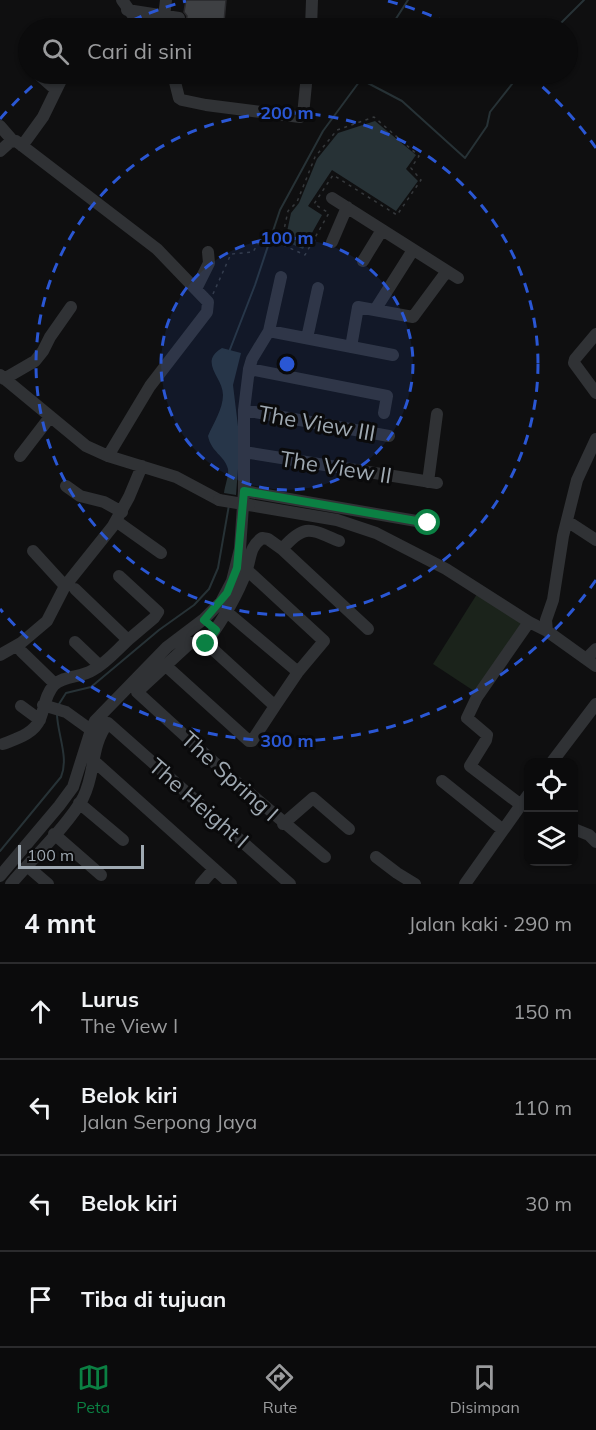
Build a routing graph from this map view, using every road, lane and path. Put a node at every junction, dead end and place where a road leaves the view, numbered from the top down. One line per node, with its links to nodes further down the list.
1 (166, 0): 4 (street)
2 (312, 0): 7 (street)
3 (124, 5): 4 (street); 5 (street)
4 (164, 16): 6 (street)
5 (134, 18)
6 (179, 18)
7 (311, 18)
8 (49, 84): 12 (street)
9 (58, 84): 12 (street)
10 (179, 84): 11 (street)
11 (306, 84)
12 (55, 89): 14 (street)
13 (0, 126): 14 (street)
14 (17, 143): 15 (street); 26 (street)
15 (0, 151)
16 (332, 198): 17 (street)
17 (347, 207): 18 (street); 20 (street)
18 (382, 230): 21 (street); 23 (street)
19 (282, 239): 19 (path); 27 (path)
20 (332, 242)
21 (413, 249): 29 (street); 29 (street)
22 (208, 252): 26 (street)
23 (363, 261)
24 (281, 277): 30 (street)
25 (318, 288): 32 (street)
26 (196, 289): 27 (street)
27 (208, 302): 46 (street)
28 (71, 307): 36 (street)
29 (375, 310): 33 (street)
30 (270, 331): 32 (street); 35 (street)
31 (596, 334): 37 (street)
32 (307, 338): 33 (street)
33 (351, 347): 34 (street)
34 (393, 356)
35 (249, 369): 38 (street); 39 (street)
36 (2, 377): 41 (street)
37 (596, 393)
38 (244, 410): 42 (street, The View III); 44 (street)
39 (384, 413)
40 (437, 414): 44 (street, The View II)
41 (50, 417): 45 (street); 46 (street)
42 (390, 436)
43 (594, 448): 51 (street)
44 (244, 452): 49 (street)
45 (20, 456)
46 (108, 456): 47 (street)
47 (142, 466): 50 (street); 63 (street, bridge)
48 (66, 486): 50 (street)
49 (244, 491): 52 (street); 62 (street)
50 (119, 517): 57 (street); 60 (street)
51 (567, 521): 53 (street); 66 (street)
52 (428, 523)
53 (596, 540)
54 (339, 541): 55 (street)
55 (282, 549): 58 (street); 64 (street)
56 (33, 551): 60 (street)
57 (161, 553)
58 (247, 570): 61 (street); 76 (street)
59 (119, 576): 67 (street)
60 (70, 587): 67 (street); 72 (street)
61 (228, 613): 65 (street); 76 (street)
62 (204, 620): 65 (street); 83 (street)
63 (529, 622): 66 (street); 88 (street)
64 (368, 629)
65 (216, 630): 69 (street)
66 (547, 631): 73 (street)
67 (128, 640): 74 (street)
68 (75, 642): 74 (street)
69 (206, 644): 75 (street); 81 (street)
70 (596, 649): 73 (street)
71 (21, 651): 77 (street)
72 (0, 655)
73 (591, 662)
74 (99, 665): 77 (street)
75 (165, 665): 81 (street); 93 (street, The Spring I)
76 (298, 672): 81 (street)
77 (55, 684): 79 (street)
78 (596, 704): 85 (street)
79 (46, 705): 82 (street); 83 (street)
80 (21, 706): 82 (street)
81 (275, 706)
82 (40, 720): 84 (street)
83 (90, 730): 91 (street)
84 (3, 744)
85 (555, 758)
86 (94, 761): 89 (street); 103 (street); 110 (street, The Height I)
87 (442, 780): 95 (street)
88 (524, 801)
89 (79, 803): 92 (street); 98 (street)
90 (524, 803): 95 (street)
91 (56, 810): 92 (street); 105 (street)
92 (66, 820): 97 (street)
93 (283, 824): 94 (street); 100 (street, The Spring I)
94 (349, 830)
95 (503, 830): 112 (street)
96 (578, 831): 99 (street)
97 (54, 834): 102 (street); 104 (street)
98 (123, 840)
99 (596, 842)
100 (325, 857)
101 (375, 857): 111 (street)
102 (27, 866): 106 (street); 107 (street)
103 (214, 869): 108 (street); 109 (street)
104 (101, 875)
105 (0, 876)
106 (11, 884)
107 (48, 884)
108 (201, 884)
109 (231, 884)
110 (290, 884)
111 (415, 884)
112 (465, 884)

